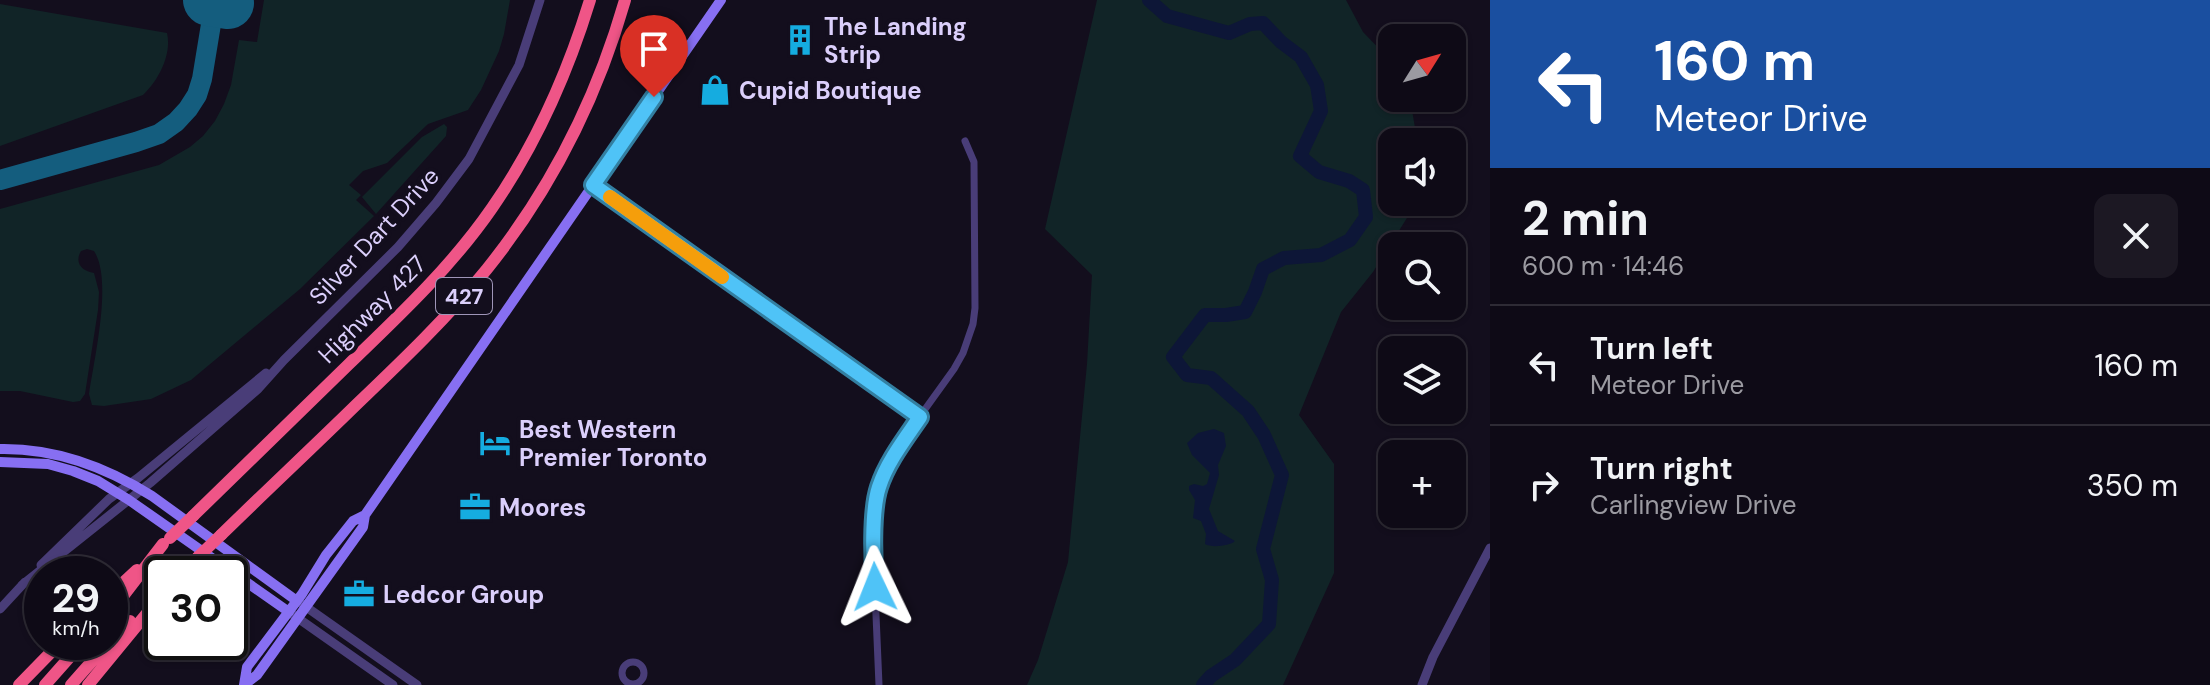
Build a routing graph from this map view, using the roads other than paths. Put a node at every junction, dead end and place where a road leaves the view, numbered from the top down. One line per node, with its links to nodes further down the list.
1 (540, 0): 10 (street, Silver Dart Drive)
2 (590, 0): 13 (highway, Highway 427 / 427, bridge)
3 (625, 0): 15 (highway, 427, bridge)
4 (721, 0): 6 (main road)
5 (965, 141): 7 (street)
6 (593, 185): 7 (street); 19 (main road)
7 (920, 417): 35 (street)
8 (0, 449): 10 (main road)
9 (0, 462): 11 (main road)
10 (136, 486): 11 (street, Silver Dart Drive); 12 (street, Silver Dart Drive); 19 (main road)
11 (117, 493): 12 (main road); 17 (street, Silver Dart Drive)
12 (129, 500): 17 (street, Silver Dart Drive); 23 (main road)
13 (166, 541): 16 (highway, Highway 427 / 427); 18 (highway)
14 (1490, 548): 36 (street)
15 (199, 556)
16 (128, 578)
17 (22, 585): 20 (street, Silver Dart Drive)
18 (128, 590)
19 (301, 604): 23 (main road); 34 (street)
20 (0, 609)
21 (144, 610): 24 (highway)
22 (144, 615): 31 (highway)
23 (293, 615): 32 (main road); 33 (street)
24 (128, 625)
25 (43, 660): 28 (highway)
26 (67, 660): 29 (highway)
27 (94, 660): 30 (highway)
28 (19, 685)
29 (45, 685)
30 (71, 685)
31 (88, 685)
32 (244, 685)
33 (393, 685)
34 (417, 685)
35 (879, 685)
36 (1422, 685)

